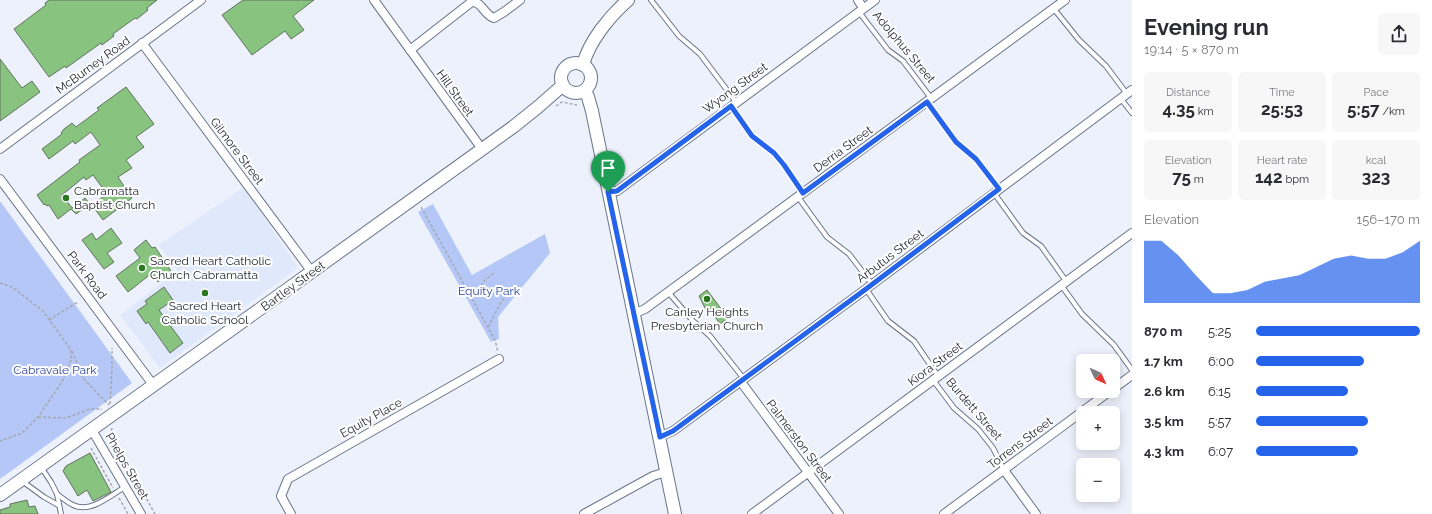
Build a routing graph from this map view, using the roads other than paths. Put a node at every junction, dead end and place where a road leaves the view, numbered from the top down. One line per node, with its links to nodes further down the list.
1 (201, 0): 11 (street, McBurney Road)
2 (374, 0): 12 (street, Hill Street)
3 (520, 0): 8 (street)
4 (628, 0): 13 (main road)
5 (651, 0): 18 (lane, Burdett Street)
6 (858, 0): 10 (street, Adolphus Street)
7 (875, 0): 10 (street, Wyong Street)
8 (473, 1): 12 (street)
9 (1059, 3): 16 (lane); 17 (street, Derria Street)
10 (861, 10): 17 (lane, Adolphus Street); 18 (street, Wyong Street)
11 (142, 43): 20 (street, McBurney Road); 27 (street, Gilmore Street)
12 (410, 50): 21 (street, Hill Street)
13 (583, 65): 14 (main road); 15 (main road)
14 (563, 85): 15 (main road); 21 (main road, Bartley Street)
15 (585, 90): 24 (main road)
16 (1126, 94): 19 (lane); 23 (street, Arbutus Street)
17 (929, 100): 23 (lane, Adolphus Street); 25 (street, Derria Street)
18 (734, 104): 24 (street, Wyong Street); 25 (lane, Burdett Street)
19 (1132, 113)
20 (0, 149)
21 (482, 149): 27 (main road, Bartley Street)
22 (0, 179): 37 (street, Park Road)
23 (996, 191): 28 (lane, Adolphus Street); 29 (street, Arbutus Street)
24 (608, 192): 31 (main road)
25 (800, 195): 29 (lane, Burdett Street); 30 (street, Derria Street)
26 (1132, 232): 28 (street, Kiora Street)
27 (312, 272): 37 (main road, Bartley Street)
28 (1063, 283): 33 (lane, Adolphus Street); 34 (street, Kiora Street)
29 (869, 287): 34 (lane, Burdett Street); 35 (street, Arbutus Street)
30 (668, 292): 31 (street, Derria Street); 35 (lane, Palmerston Street)
31 (633, 314): 40 (main road)
32 (499, 359): 52 (street, Equity Place)
33 (1132, 375): 36 (street)
34 (936, 378): 42 (lane, Burdett Street); 44 (street, Kiora Street)
35 (742, 381): 40 (street, Arbutus Street); 44 (street, Palmerston Street)
36 (1120, 384)
37 (154, 386): 39 (main road, Bartley Street)
38 (1101, 398): 42 (street, Torrens Street)
39 (92, 430): 41 (main road, Bartley Street); 46 (street, Phelps Street)
40 (660, 437): 43 (main road)
41 (41, 466): 45 (main road, Bartley Street); 47 (lane)
42 (1004, 470): 57 (street, Torrens Street); 58 (street, Burdett Street)
43 (666, 472): 53 (street); 54 (main road)
44 (808, 472): 55 (street, Kiora Street); 56 (street, Palmerston Street)
45 (21, 480): 48 (main road, Bartley Street); 49 (lane)
46 (126, 487): 47 (lane); 51 (street, Phelps Street)
47 (57, 494): 49 (lane)
48 (0, 495)
49 (58, 505): 50 (lane)
50 (61, 514)
51 (141, 514)
52 (291, 514)
53 (584, 514)
54 (675, 514)
55 (752, 514)
56 (839, 514)
57 (944, 514)
58 (1036, 514)

